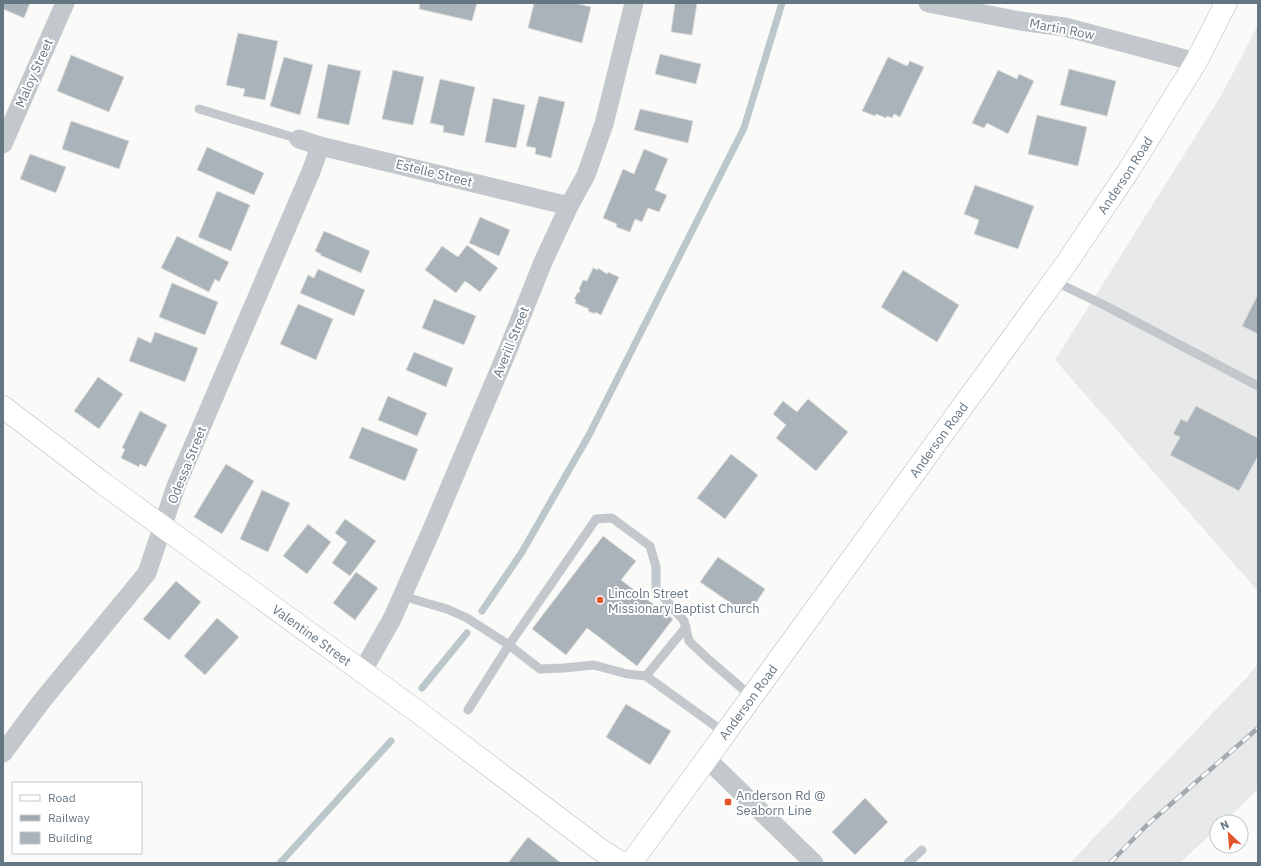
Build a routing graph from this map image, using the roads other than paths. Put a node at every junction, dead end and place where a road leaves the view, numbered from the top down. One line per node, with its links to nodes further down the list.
1 (64, 3): 8 (street, Maloy Street)
2 (634, 3): 10 (street, Averill Street)
3 (928, 3): 5 (street, Martin Row)
4 (1226, 3): 5 (main road, Anderson Road)
5 (1196, 62): 11 (main road, Anderson Road)
6 (199, 109): 7 (lane)
7 (299, 139): 9 (street, Estelle Street)
8 (3, 144)
9 (320, 146): 10 (street, Estelle Street); 14 (street, Odessa Street)
10 (569, 206): 15 (street, Averill Street)
11 (1054, 281): 12 (lane); 20 (main road, Anderson Road)
12 (1258, 386)
13 (3, 408): 14 (main road, Valentine Street)
14 (163, 527): 18 (main road, Valentine Street); 23 (street, Odessa Street)
15 (402, 596): 17 (lane); 18 (street, Averill Street)
16 (686, 627): 17 (lane); 19 (lane); 20 (lane)
17 (509, 645): 19 (lane); 21 (lane)
18 (362, 672): 26 (main road, Valentine Street)
19 (646, 676): 22 (lane)
20 (752, 697): 22 (main road, Anderson Road)
21 (468, 710)
22 (725, 734): 24 (main road, Anderson Road)
23 (3, 753)
24 (707, 759): 27 (main road, Anderson Road); 28 (street)
25 (922, 850): 29 (lane)
26 (621, 863)
27 (631, 863)
28 (814, 863)
29 (908, 863)

